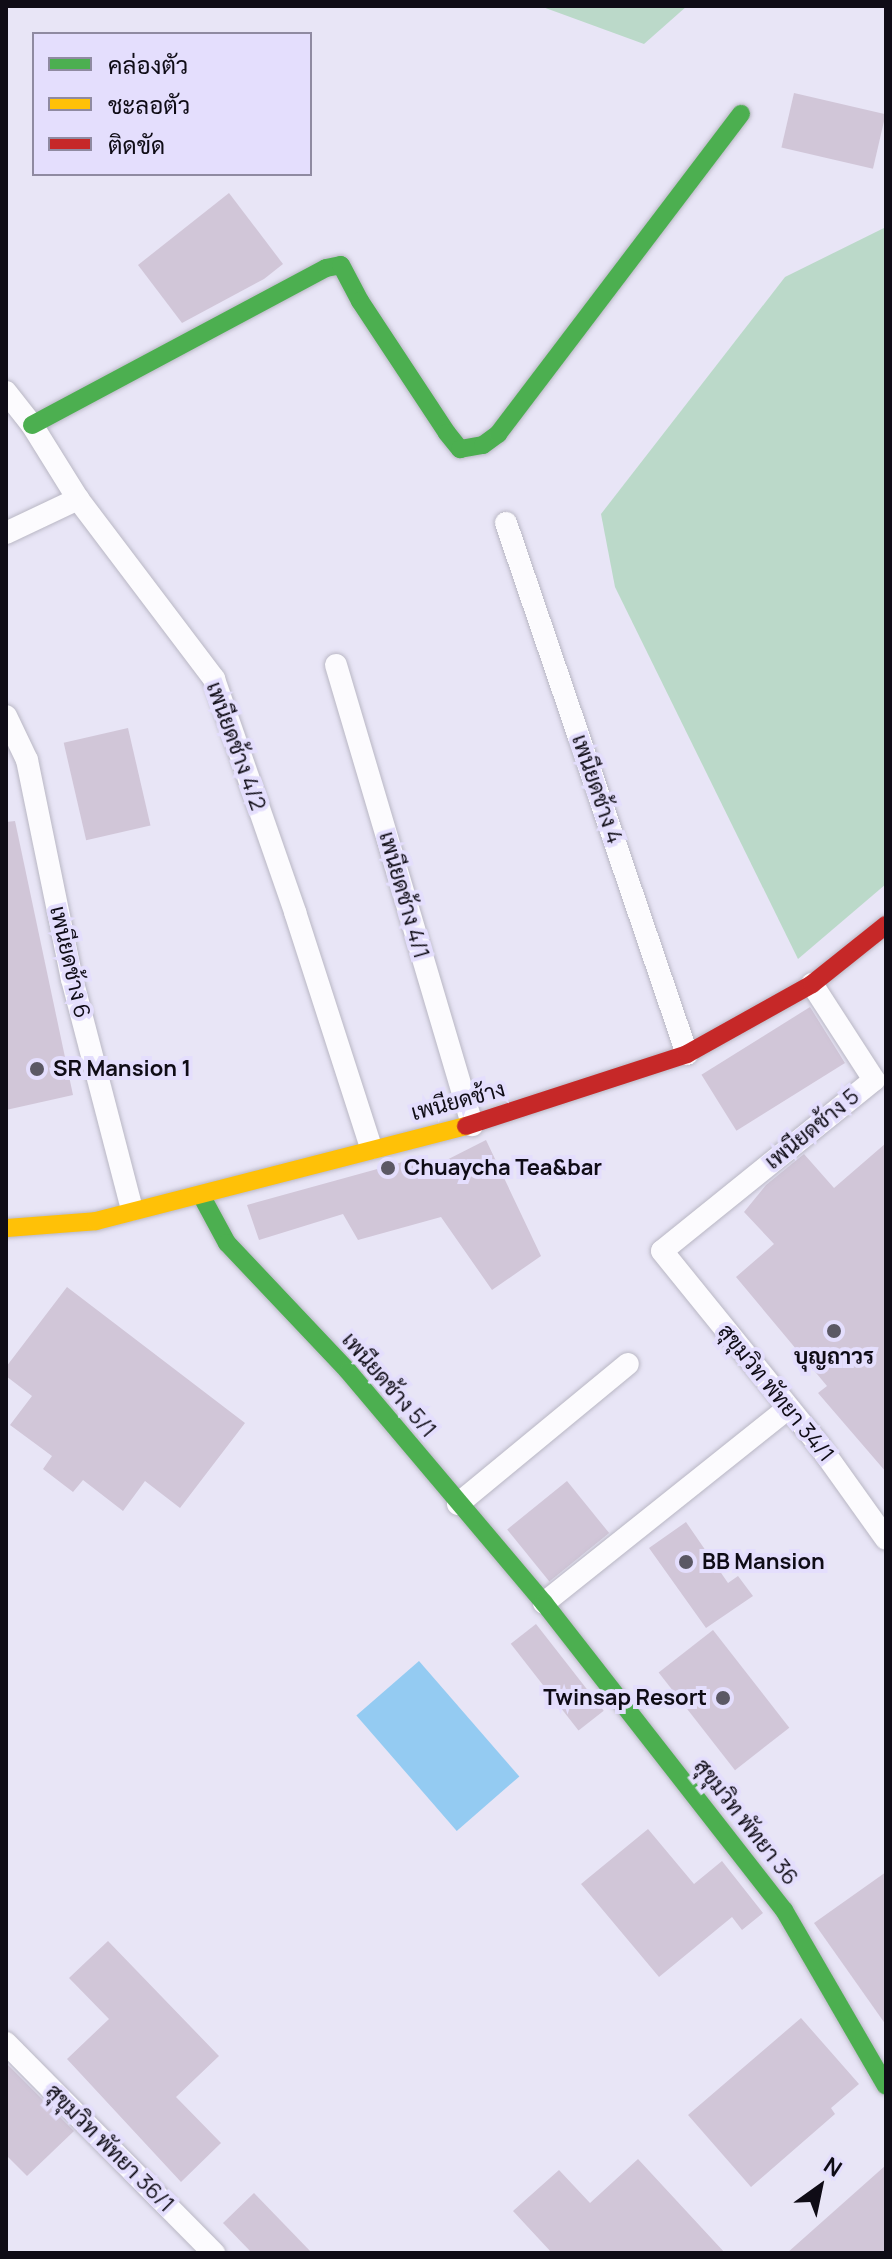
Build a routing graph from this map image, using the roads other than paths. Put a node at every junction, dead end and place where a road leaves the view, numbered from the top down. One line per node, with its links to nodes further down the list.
1 (741, 114): 3 (street)
2 (6, 392): 3 (street, เพนียดช้าง 4/2)
3 (32, 425): 4 (street, เพนียดช้าง 4/2)
4 (78, 499): 6 (street); 13 (street, เพนียดช้าง 4/2)
5 (506, 523): 11 (street, เพนียดช้าง 4)
6 (6, 533)
7 (336, 665): 12 (street, เพนียดช้าง 4/1)
8 (6, 716): 15 (street, เพนียดช้าง 6)
9 (886, 925): 10 (street, เพนียดช้าง)
10 (812, 984): 11 (street, เพนียดช้าง); 17 (street, เพนียดช้าง 5)
11 (687, 1054): 12 (street, เพนียดช้าง)
12 (472, 1125): 13 (street, เพนียดช้าง)
13 (371, 1148): 14 (street, เพนียดช้าง)
14 (201, 1195): 15 (street, เพนียดช้าง); 20 (street, เพนียดช้าง 5/1)
15 (132, 1209): 16 (street, เพนียดช้าง)
16 (6, 1228)
17 (662, 1251): 19 (street, สุขุมวิท พัทยา 34/1)
18 (628, 1364): 20 (street)
19 (788, 1408): 21 (street, สุขุมวิท พัทยา 34/1); 22 (street)
20 (458, 1504): 22 (street, เพนียดช้าง 5/1)
21 (886, 1539)
22 (544, 1603): 24 (street, สุขุมวิท พัทยา 36)
23 (6, 2043): 25 (street, สุขุมวิท พัทยา 36/1)
24 (886, 2086)
25 (214, 2253)

